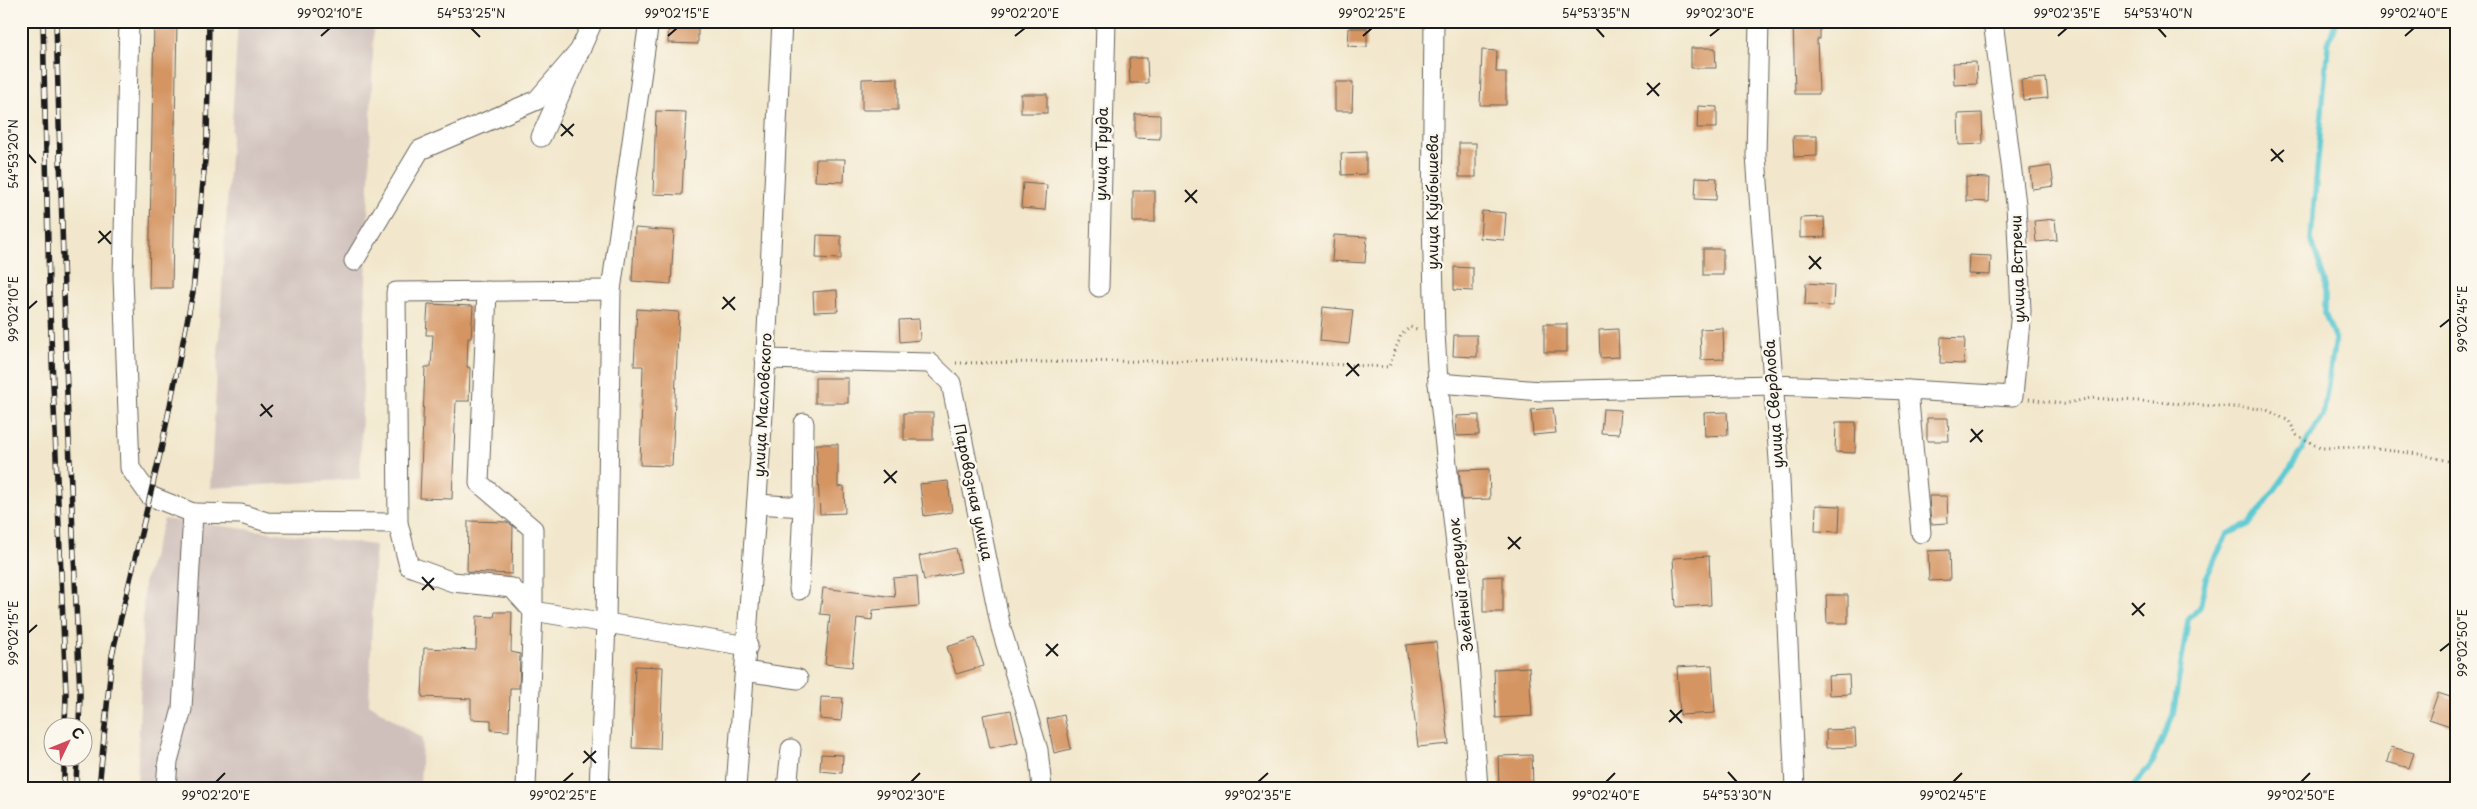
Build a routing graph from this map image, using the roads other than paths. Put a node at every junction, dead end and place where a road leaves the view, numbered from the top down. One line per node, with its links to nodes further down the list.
1 (129, 21): 22 (street)
2 (593, 21): 9 (street)
3 (650, 21): 13 (street)
4 (782, 21): 15 (street, улица Масловского)
5 (1106, 21): 12 (street, улица Труда)
6 (1434, 21): 16 (street, улица Куйбышева)
7 (1759, 21): 17 (street, улица Свердлова)
8 (1993, 21): 18 (street, улица Встречи)
9 (581, 49): 10 (street); 11 (street)
10 (541, 137)
11 (354, 260)
12 (1099, 287)
13 (611, 290): 14 (street); 27 (street)
14 (486, 291): 23 (street); 26 (street)
15 (766, 359): 20 (street, улица Масловского); 37 (street, Паровозная улица)
16 (1438, 383): 17 (street); 38 (street, Зелёный переулок)
17 (1772, 385): 18 (street); 39 (street, улица Свердлова)
18 (1908, 390): 24 (street)
19 (804, 423): 21 (street)
20 (757, 504): 21 (street); 28 (street, улица Масловского)
21 (803, 507): 25 (street)
22 (192, 514): 23 (street); 32 (street)
23 (398, 523): 26 (street)
24 (1921, 533)
25 (799, 590)
26 (533, 611): 27 (street); 33 (street)
27 (606, 623): 28 (street); 34 (street)
28 (748, 646): 29 (street, улица Масловского)
29 (746, 671): 30 (street); 35 (street, улица Масловского)
30 (798, 679)
31 (791, 749): 36 (street)
32 (166, 788)
33 (526, 788)
34 (599, 788)
35 (736, 788)
36 (787, 788)
37 (1042, 788)
38 (1478, 788)
39 (1795, 788)

